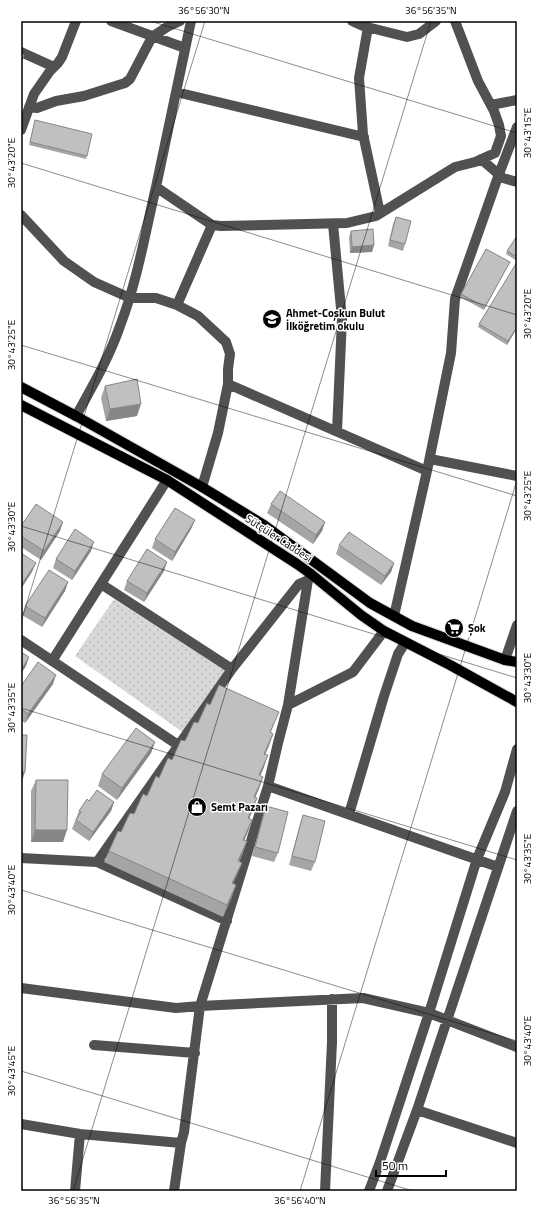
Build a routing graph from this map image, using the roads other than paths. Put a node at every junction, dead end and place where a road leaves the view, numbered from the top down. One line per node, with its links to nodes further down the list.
1 (76, 21): 12 (street)
2 (112, 21): 9 (street)
3 (180, 21): 9 (street)
4 (191, 21): 10 (street)
5 (352, 21): 8 (street)
6 (436, 21): 8 (street)
7 (455, 21): 15 (street)
8 (368, 27): 19 (street)
9 (152, 37): 10 (street); 16 (street)
10 (185, 48): 13 (street)
11 (21, 52): 12 (street)
12 (54, 67): 16 (street)
13 (176, 92): 19 (street); 23 (street)
14 (517, 100): 15 (street)
15 (491, 105): 20 (street)
16 (29, 108): 17 (street)
17 (22, 125)
18 (517, 127): 21 (street)
19 (364, 137): 24 (street)
20 (481, 159): 21 (street); 24 (street)
21 (499, 174): 22 (street); 35 (street)
22 (517, 182)
23 (156, 188): 27 (street); 28 (street)
24 (380, 213): 26 (street)
25 (21, 215): 28 (street)
26 (333, 224): 27 (street); 34 (street)
27 (212, 225): 29 (street)
28 (130, 298): 29 (street); 33 (street)
29 (177, 305): 30 (street)
30 (228, 384): 34 (street); 39 (street)
31 (21, 387): 33 (main road, Sütçüler Caddesi)
32 (21, 405): 38 (main road, Sütçüler Caddesi)
33 (76, 416): 39 (main road, Sütçüler Caddesi)
34 (337, 431): 36 (street)
35 (430, 459): 36 (street); 37 (street)
36 (427, 471): 42 (street)
37 (517, 476)
38 (167, 480): 40 (main road, Sütçüler Caddesi); 41 (street)
39 (202, 487): 42 (main road, Sütçüler Caddesi)
40 (310, 577): 44 (main road, Sütçüler Caddesi); 50 (street); 52 (street)
41 (101, 584): 48 (street); 50 (street)
42 (394, 616): 47 (main road, Sütçüler Caddesi)
43 (517, 625): 47 (street)
44 (384, 631): 46 (main road, Sütçüler Caddesi); 52 (street)
45 (21, 640): 48 (street)
46 (406, 643): 51 (main road, Sütçüler Caddesi); 57 (street)
47 (505, 660): 49 (main road, Sütçüler Caddesi)
48 (52, 661): 53 (street)
49 (517, 662)
50 (232, 669): 53 (street)
51 (517, 702)
52 (288, 705): 55 (street)
53 (178, 745): 60 (street)
54 (517, 749): 59 (street)
55 (268, 786): 57 (street); 62 (street)
56 (517, 811): 61 (street)
57 (349, 814): 59 (street)
58 (21, 858): 60 (street)
59 (477, 859): 61 (street); 66 (street)
60 (97, 862): 62 (street)
61 (498, 867): 67 (street)
62 (227, 921): 65 (street)
63 (21, 988): 65 (street)
64 (332, 999): 65 (street); 66 (street); 78 (street)
65 (200, 1006): 70 (street)
66 (429, 1014): 67 (street); 79 (street)
67 (447, 1020): 69 (street); 71 (street)
68 (94, 1045): 70 (street)
69 (517, 1047)
70 (195, 1053): 74 (street)
71 (416, 1110): 75 (street); 80 (street)
72 (21, 1124): 73 (street)
73 (80, 1134): 74 (street); 76 (street)
74 (181, 1143): 77 (street)
75 (517, 1143)
76 (75, 1191)
77 (174, 1191)
78 (325, 1191)
79 (369, 1191)
80 (388, 1191)

